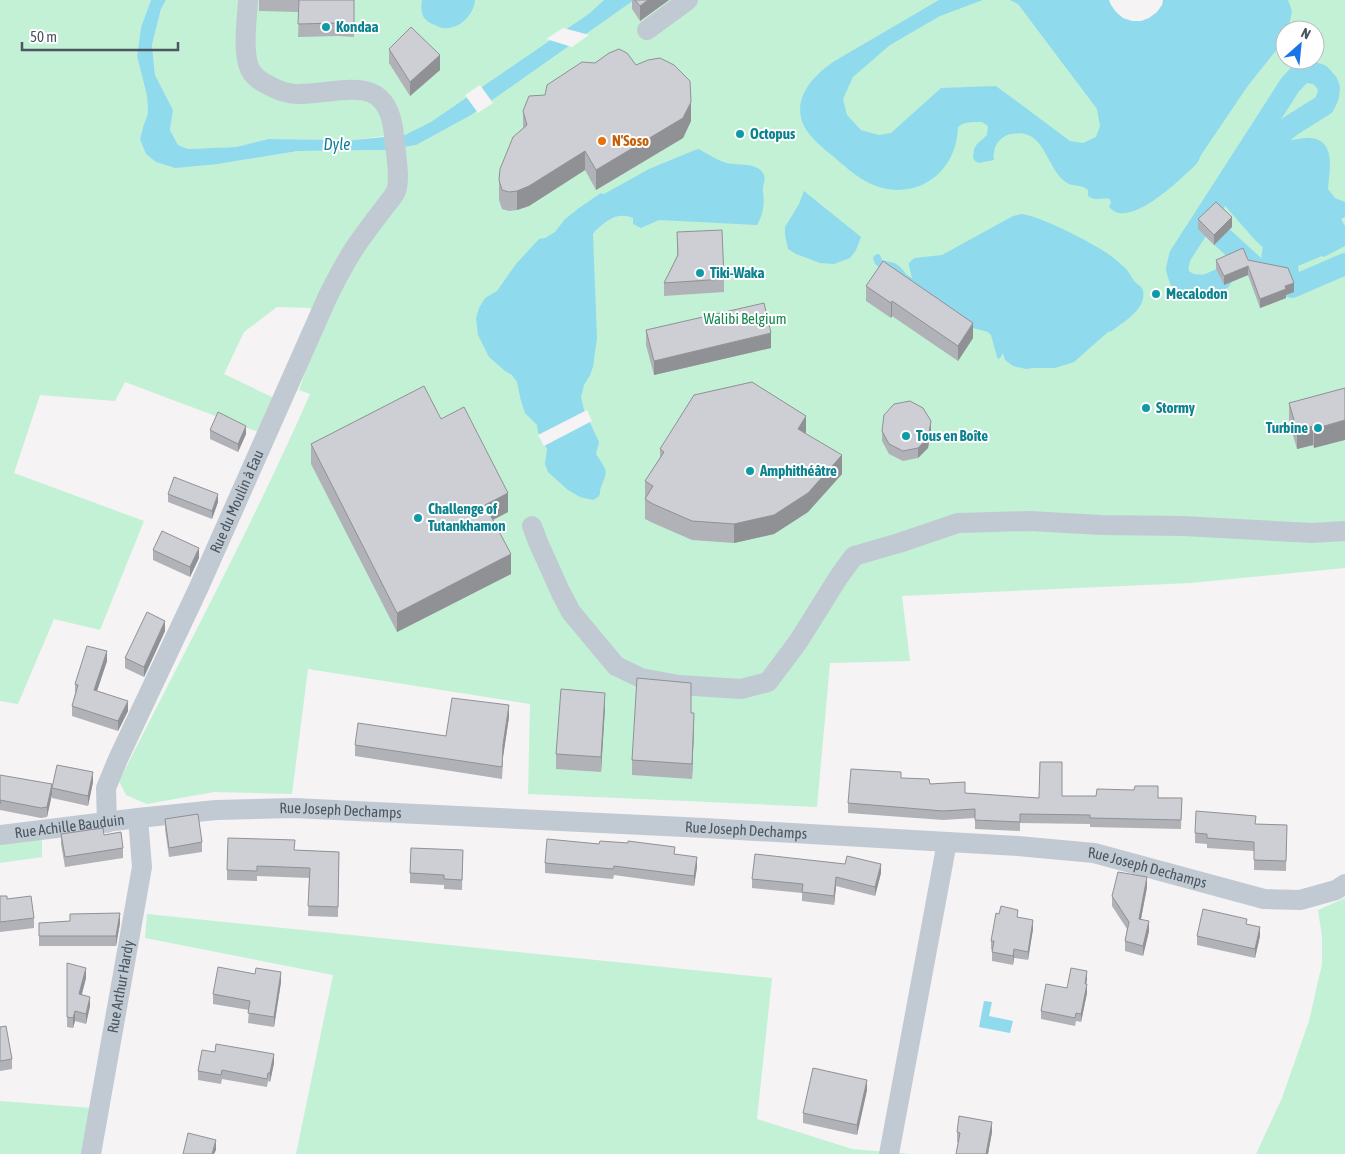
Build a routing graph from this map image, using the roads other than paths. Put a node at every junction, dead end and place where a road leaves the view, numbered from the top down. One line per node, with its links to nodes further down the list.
1 (248, 0): 7 (street, Rue du Moulin à Eau)
2 (688, 0): 3 (street)
3 (647, 30)
4 (532, 526): 5 (street)
5 (1345, 531)
6 (138, 818): 7 (street, Rue Achille Bauduin); 9 (street, Rue Joseph Dechamps); 11 (street, Rue Arthur Hardy)
7 (107, 823): 8 (street, Rue Achille Bauduin)
8 (0, 836)
9 (947, 842): 10 (street, Rue Joseph Dechamps); 12 (street)
10 (1345, 884)
11 (91, 1154)
12 (889, 1154)

